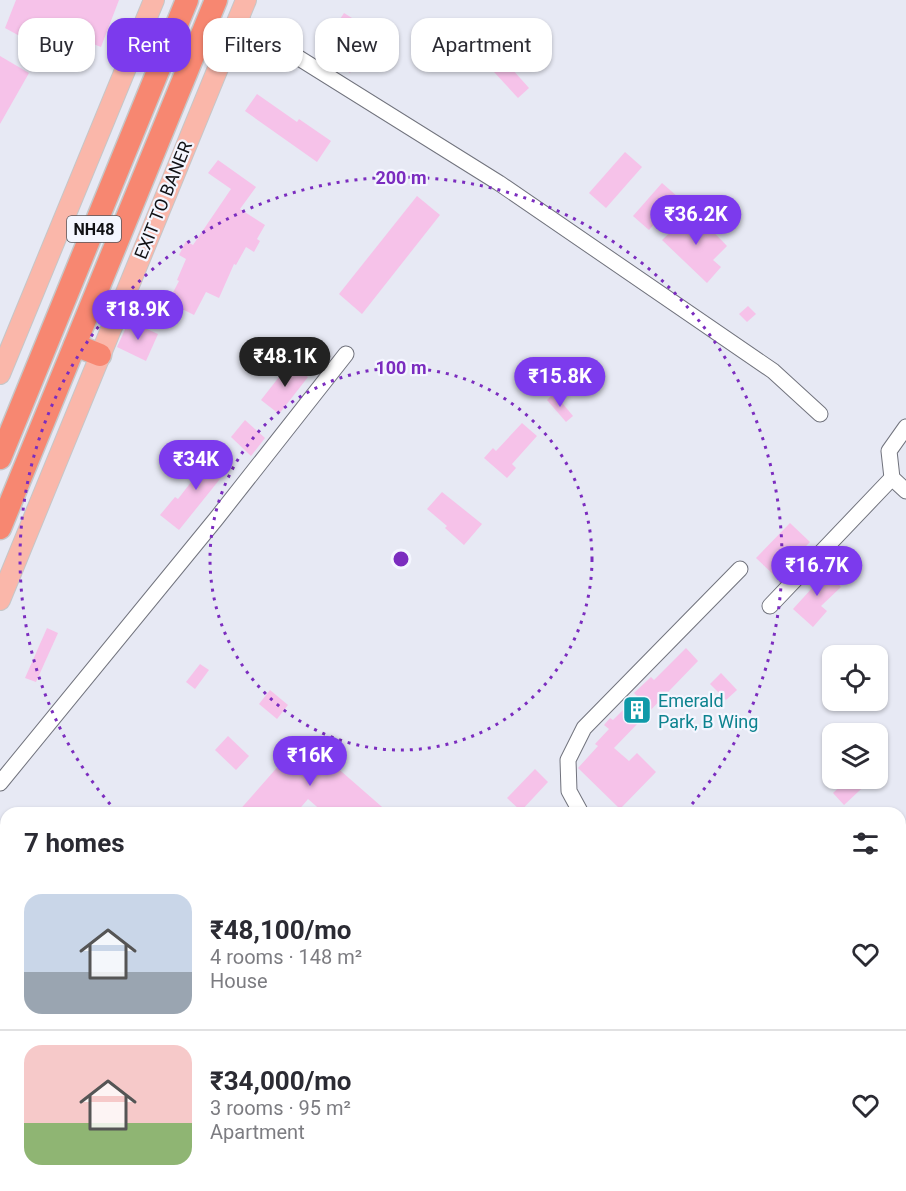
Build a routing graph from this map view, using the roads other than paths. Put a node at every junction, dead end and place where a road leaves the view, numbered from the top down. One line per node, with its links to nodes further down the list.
1 (154, 0): 11 (main road)
2 (187, 0): 14 (highway, NH48)
3 (216, 0): 8 (highway, NH48)
4 (246, 0): 5 (main road, EXIT TO BANER)
5 (239, 18)
6 (303, 61): 12 (street)
7 (217, 72): 9 (main road, EXIT TO BANER)
8 (75, 345): 9 (highway); 17 (highway, NH48)
9 (100, 354): 19 (main road, EXIT TO BANER)
10 (346, 354): 21 (street)
11 (0, 374)
12 (820, 414)
13 (906, 427): 15 (street)
14 (0, 458)
15 (892, 478): 16 (street); 20 (street)
16 (906, 491)
17 (0, 528)
18 (740, 569): 22 (street)
19 (0, 600)
20 (771, 606)
21 (0, 783)
22 (577, 807)

